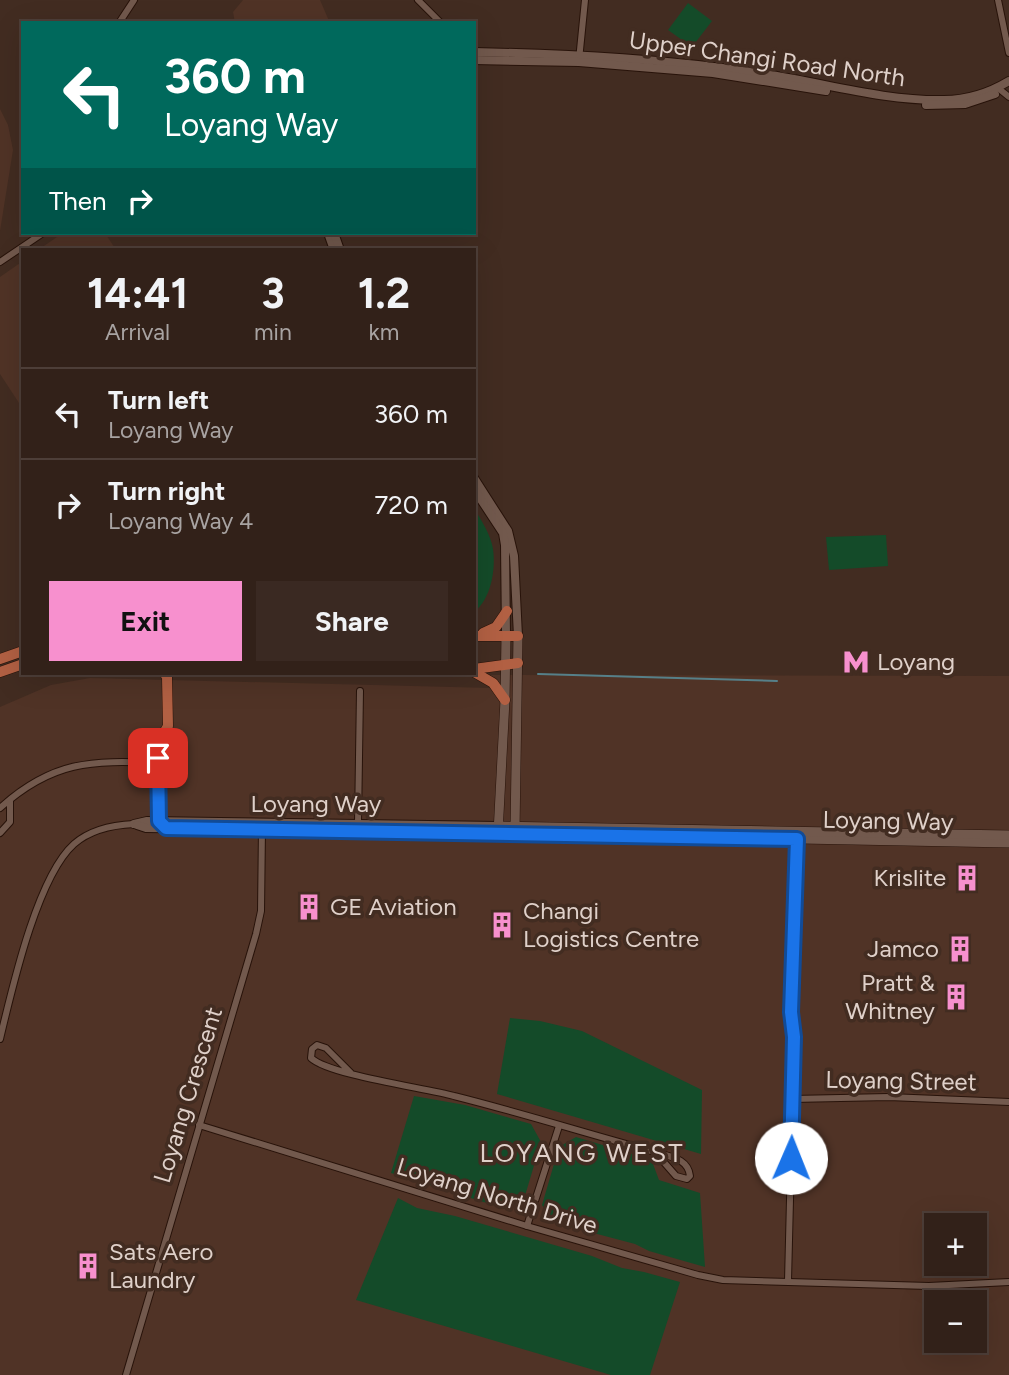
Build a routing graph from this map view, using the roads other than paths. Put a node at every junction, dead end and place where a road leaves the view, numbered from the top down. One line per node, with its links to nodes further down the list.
1 (134, 0): 5 (street)
2 (418, 0): 6 (street)
3 (585, 0): 9 (street)
4 (999, 0): 8 (street)
5 (119, 21)
6 (439, 21)
7 (476, 52): 9 (street, Upper Changi Road North)
8 (1009, 52)
9 (580, 58): 10 (street, Upper Changi Road North); 12 (street, Upper Changi Road North)
10 (476, 60)
11 (1009, 81): 12 (street, Upper Changi Road North)
12 (1005, 91)
13 (40, 235): 14 (street)
14 (0, 262)
15 (476, 481): 21 (street)
16 (476, 492): 17 (street)
17 (507, 611): 18 (main road); 20 (street)
18 (476, 636)
19 (476, 636): 20 (main road)
20 (506, 636): 21 (main road); 26 (main road)
21 (518, 636): 24 (main road)
22 (21, 652): 23 (main road)
23 (0, 659)
24 (517, 663): 26 (main road); 42 (main road)
25 (21, 665): 28 (main road)
26 (505, 665): 27 (main road); 32 (main road)
27 (476, 671)
28 (0, 672)
29 (476, 672): 32 (main road)
30 (165, 675): 33 (main road)
31 (360, 691): 40 (street)
32 (505, 700): 41 (main road)
33 (162, 736): 34 (street)
34 (158, 763): 35 (street); 38 (street)
35 (10, 799): 36 (street); 43 (street)
36 (0, 808)
37 (134, 824): 38 (street, Loyang Way); 38 (street, Loyang Way); 47 (street, Loyang Way)
38 (163, 825): 39 (street, Loyang Way)
39 (263, 826): 40 (street, Loyang Way); 51 (street, Loyang Crescent)
40 (361, 827): 41 (street, Loyang Way)
41 (498, 830): 42 (main road, Loyang Way)
42 (515, 830): 44 (main road, Loyang Way)
43 (0, 833)
44 (798, 835): 45 (main road, Loyang Way); 46 (main road, Loyang Way); 49 (street)
45 (1009, 835)
46 (1009, 843)
47 (0, 1039)
48 (351, 1073): 48 (street); 52 (street)
49 (792, 1099): 50 (street, Loyang Street); 55 (street)
50 (1009, 1102)
51 (199, 1125): 54 (street, Loyang North Drive); 57 (street, Loyang Crescent)
52 (559, 1126): 53 (street); 54 (street)
53 (655, 1152): 53 (street)
54 (527, 1226): 55 (street, Loyang North Drive)
55 (788, 1281): 56 (street, Loyang North Drive)
56 (1009, 1282)
57 (126, 1375)

